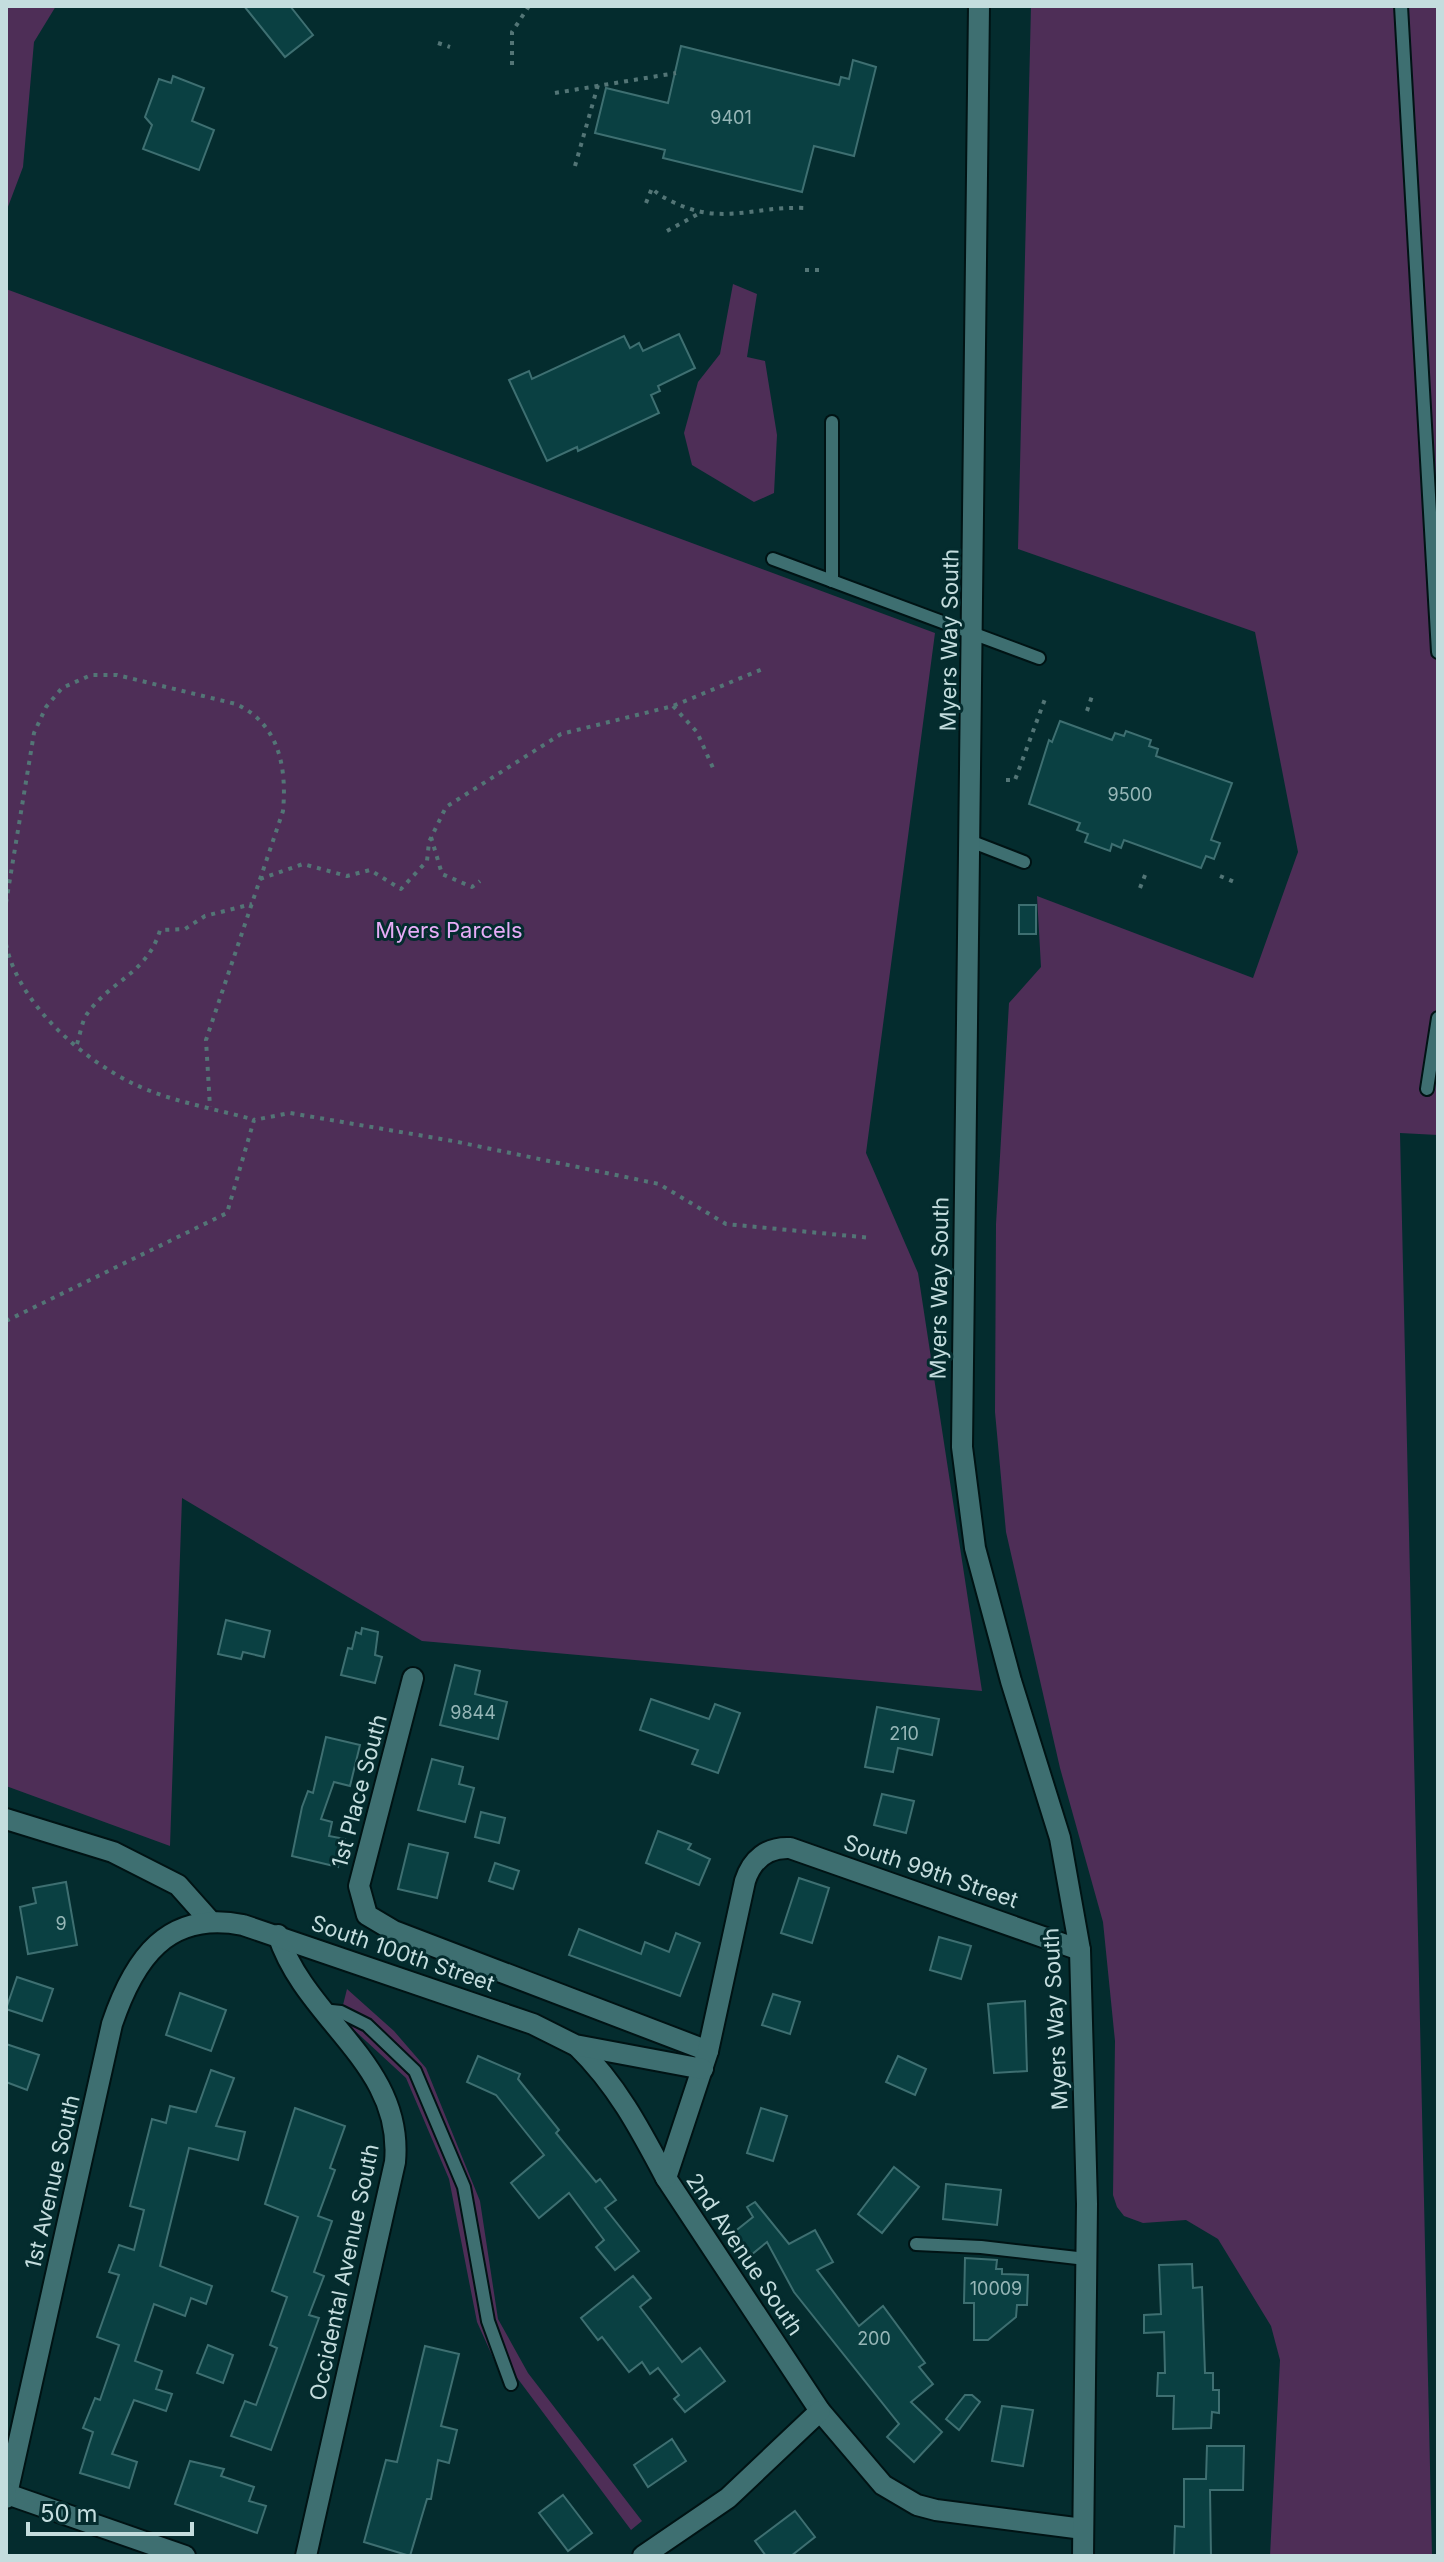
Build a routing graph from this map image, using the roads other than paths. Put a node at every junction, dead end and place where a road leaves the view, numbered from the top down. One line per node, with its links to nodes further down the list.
1 (979, 6): 6 (street, Myers Way South)
2 (1401, 6): 7 (lane)
3 (832, 422): 5 (lane)
4 (773, 559): 5 (lane)
5 (832, 581): 6 (lane)
6 (973, 635): 8 (lane); 9 (street, Myers Way South)
7 (1438, 652)
8 (1039, 658)
9 (970, 841): 10 (lane); 19 (street, Myers Way South)
10 (1024, 862)
11 (1438, 1018): 12 (lane)
12 (1427, 1089)
13 (413, 1678): 16 (street, 1st Place South)
14 (6, 1819): 17 (street)
15 (765, 1853): 19 (street, South 99th Street); 22 (street, 2nd Avenue South)
16 (367, 1915): 22 (street, South 100th Street)
17 (211, 1922): 18 (street, South 100th Street); 28 (street, 1st Avenue South)
18 (278, 1935): 20 (street, Occidental Avenue South); 21 (street, South 100th Street)
19 (1080, 1950): 25 (street, Myers Way South)
20 (322, 2010): 26 (lane); 31 (street, Occidental Avenue South)
21 (575, 2045): 22 (street, South 100th Street); 23 (street, South 100th Street)
22 (706, 2060): 23 (street, 2nd Avenue South)
23 (666, 2178): 27 (street, 2nd Avenue South)
24 (916, 2244): 25 (lane)
25 (1086, 2259): 29 (street, Myers Way South)
26 (511, 2384)
27 (820, 2411): 29 (street, 2nd Avenue South); 32 (street)
28 (6, 2495): 30 (street)
29 (1083, 2529): 33 (street, Myers Way South)
30 (185, 2556)
31 (306, 2556)
32 (643, 2556)
33 (1083, 2556)

